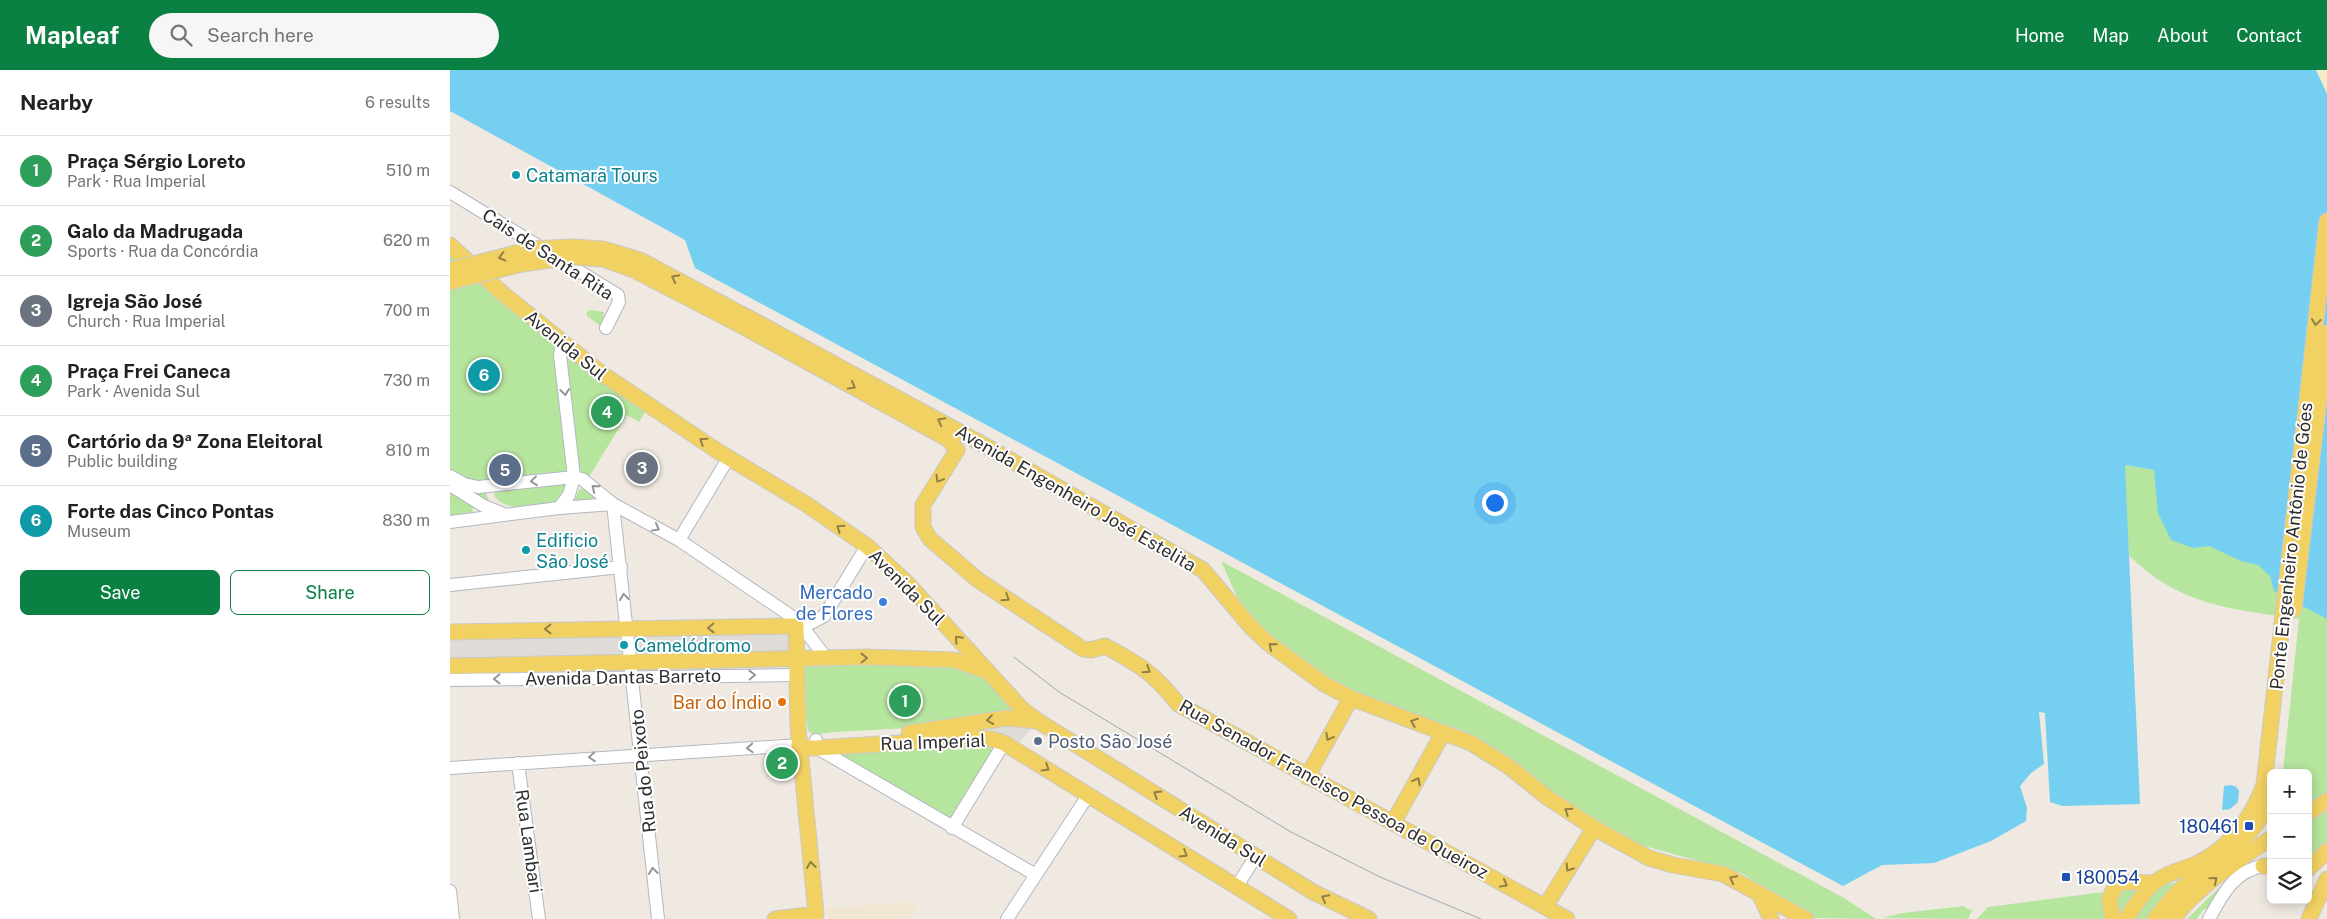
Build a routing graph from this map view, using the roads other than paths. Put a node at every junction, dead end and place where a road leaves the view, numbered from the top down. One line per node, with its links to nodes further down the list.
1 (450, 192): 7 (street, Cais de Santa Rita)
2 (2327, 221): 28 (main road, Ponte Engenheiro Antônio de Góes, one-way to 28)
3 (450, 245): 9 (main road, Avenida Sul)
4 (450, 270): 6 (main road, one-way to 4, bridge)
5 (450, 282): 6 (main road, bridge)
6 (746, 322): 10 (main road, Avenida Engenheiro José Estelita, one-way to 10); 11 (main road, Avenida Engenheiro José Estelita, one-way to 6)
7 (606, 328)
8 (2327, 333): 28 (main road, Ponte Engenheiro Antônio de Góes)
9 (561, 346): 12 (main road, Avenida Sul, one-way to 9); 14 (street, one-way to 14)
10 (952, 444): 11 (main road); 47 (main road, Rua Senador Francisco Pessoa de Queiroz, one-way to 47)
11 (984, 444): 36 (main road, Avenida Engenheiro José Estelita, one-way to 11)
12 (728, 457): 21 (street); 22 (main road, Avenida Sul, one-way to 12)
13 (450, 476): 16 (street)
14 (574, 477): 16 (street, one-way to 16); 17 (street, one-way to 14); 18 (street)
15 (450, 485): 19 (street)
16 (495, 486): 19 (street)
17 (613, 504): 18 (street); 21 (street, one-way to 21); 23 (street, Rua do Peixoto)
18 (559, 508): 19 (street)
19 (504, 514): 20 (street)
20 (450, 522)
21 (679, 540): 25 (street)
22 (866, 546): 25 (street); 33 (main road, Avenida Sul, one-way to 22)
23 (621, 567): 24 (street); 26 (street, Rua do Peixoto, one-way to 23)
24 (450, 585)
25 (796, 623): 26 (main road, one-way to 26); 29 (main road); 30 (street)
26 (628, 629): 27 (main road, one-way to 27); 32 (street, Rua do Peixoto)
27 (450, 632)
28 (2286, 639): 46 (main road, Ponte Engenheiro Antônio de Góes); 57 (main road, Ponte Engenheiro Antônio de Góes)
29 (798, 659): 30 (main road, Avenida Dantas Barreto); 32 (main road, Avenida Dantas Barreto); 34 (main road)
30 (827, 659): 33 (main road, Avenida Dantas Barreto, one-way to 33)
31 (450, 666): 32 (main road, Avenida Dantas Barreto)
32 (632, 670): 34 (street, Avenida Dantas Barreto, one-way to 34); 35 (street, Avenida Dantas Barreto, one-way to 35); 42 (street, Rua do Peixoto)
33 (992, 674): 37 (main road, Avenida Sul)
34 (796, 675): 40 (main road)
35 (450, 680)
36 (1351, 698): 38 (main road, Avenida Engenheiro José Estelita, one-way to 36); 47 (main road, one-way to 47)
37 (1038, 721): 41 (main road, Rua Imperial, one-way to 41); 58 (main road, Avenida Sul, one-way to 37)
38 (1443, 733): 52 (main road, one-way to 38); 54 (main road, Avenida Engenheiro José Estelita, one-way to 38)
39 (1004, 743): 41 (main road, Rua Imperial); 48 (main road, Rua Imperial, one-way to 48); 53 (street)
40 (799, 745): 41 (main road, Rua Imperial); 42 (street, one-way to 42); 44 (main road)
41 (816, 745): 44 (main road); 53 (street)
42 (641, 754): 43 (street, one-way to 43); 76 (street, Rua do Peixoto, one-way to 42)
43 (518, 763): 45 (street); 75 (street, Rua Lambari)
44 (801, 766): 73 (main road, one-way to 44)
45 (450, 768)
46 (2275, 769)
47 (1307, 777): 52 (main road, Rua Senador Francisco Pessoa de Queiroz)
48 (1089, 794): 61 (street); 64 (main road, Rua Imperial, one-way to 64)
49 (2327, 801): 51 (main road)
50 (2267, 803): 65 (main road)
51 (2312, 810)
52 (1393, 823): 70 (main road, Rua Senador Francisco Pessoa de Queiroz, one-way to 70)
53 (952, 828): 61 (street)
54 (1594, 828): 67 (main road, Avenida Engenheiro José Estelita, one-way to 54); 70 (main road, one-way to 70)
55 (2267, 841): 72 (main road, one-way to 55)
56 (2327, 851): 59 (main road)
57 (2213, 854): 63 (main road); 65 (main road)
58 (1256, 856): 64 (street); 80 (main road, Avenida Sul, one-way to 58)
59 (2312, 865)
60 (2267, 866): 87 (street)
61 (1036, 875): 78 (street)
62 (2327, 876): 68 (main road); 71 (main road); 89 (main road)
63 (2153, 883): 84 (main road); 85 (main road)
64 (1237, 886): 79 (main road, Rua Imperial)
65 (2182, 888): 72 (main road)
66 (450, 890): 74 (street)
67 (1759, 893): 82 (main road); 83 (main road, Avenida Engenheiro José Estelita)
68 (2312, 895)
69 (2306, 904): 88 (main road)
70 (1545, 907): 81 (main road, Rua Senador Francisco Pessoa de Queiroz)
71 (2327, 909)
72 (2173, 912): 86 (main road)
73 (816, 916): 77 (main road)
74 (453, 919)
75 (539, 919)
76 (658, 919)
77 (774, 919)
78 (1007, 919)
79 (1289, 919)
80 (1369, 919)
81 (1567, 919)
82 (1770, 919)
83 (1806, 919)
84 (2113, 919)
85 (2126, 919)
86 (2155, 919)
87 (2209, 919)
88 (2297, 919)
89 (2309, 919)

